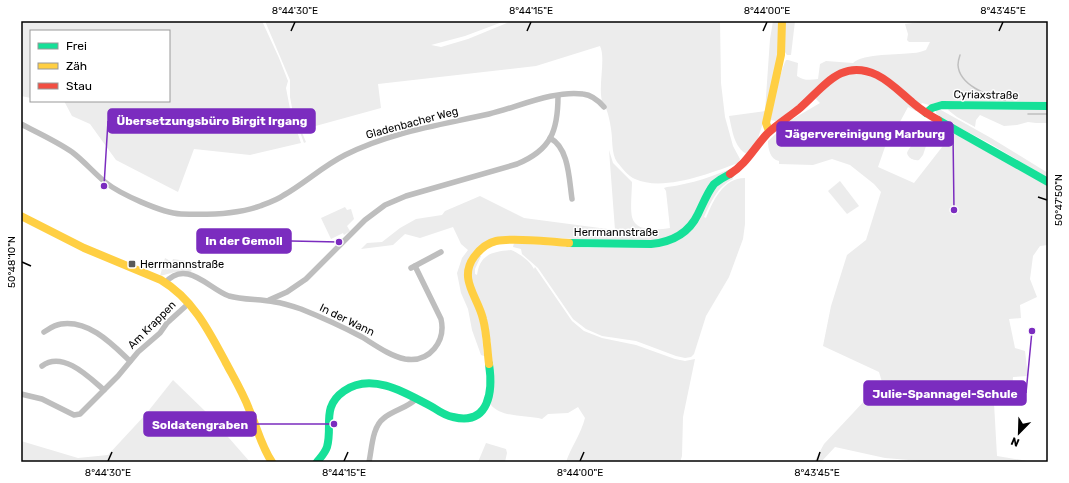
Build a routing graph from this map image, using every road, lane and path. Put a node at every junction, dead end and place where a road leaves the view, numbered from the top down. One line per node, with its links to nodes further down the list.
1 (782, 21): 7 (street)
2 (558, 96): 4 (street, Gladenbacher Weg); 6 (street, Gladenbacher Weg); 8 (street)
3 (1048, 106): 5 (street, Cyriaxstraße)
4 (604, 107)
5 (926, 113): 7 (street, Herrmannstraße); 9 (street, Herrmannstraße)
6 (21, 124)
7 (769, 131): 21 (street, Herrmannstraße)
8 (550, 138): 10 (street); 14 (street)
9 (1048, 182)
10 (572, 199)
11 (21, 216): 13 (street)
12 (442, 252): 14 (street, In der Wann)
13 (165, 283): 14 (street, In der Wann); 15 (street)
14 (267, 301)
15 (188, 304): 17 (street, Am Krappen); 22 (street)
16 (44, 332): 17 (street, Am Krappen)
17 (130, 361): 19 (street, Am Krappen)
18 (42, 366): 19 (street)
19 (104, 390): 20 (street, Am Krappen)
20 (21, 394)
21 (416, 399): 23 (street, Herrmannstraße); 24 (street)
22 (272, 462)
23 (319, 462)
24 (369, 462)

